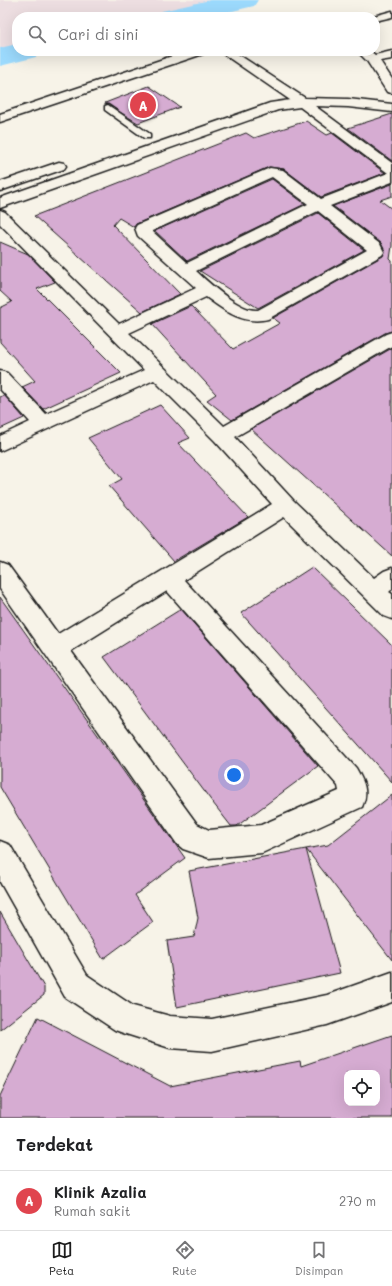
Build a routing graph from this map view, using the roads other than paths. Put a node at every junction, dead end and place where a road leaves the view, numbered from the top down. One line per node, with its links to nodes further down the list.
1 (392, 14): 2 (street)
2 (380, 17)
3 (380, 55): 4 (street)
4 (392, 55)
5 (184, 56): 13 (street)
6 (234, 56): 9 (street)
7 (368, 56): 8 (street)
8 (392, 89)
9 (295, 97): 10 (street); 12 (street); 14 (street); 19 (street); 22 (street)
10 (392, 97)
11 (108, 108): 16 (lane)
12 (392, 108)
13 (0, 118)
14 (184, 124)
15 (162, 131): 16 (street)
16 (147, 136): 17 (street)
17 (132, 141)
18 (74, 161): 21 (street)
19 (392, 170)
20 (392, 177): 23 (street)
21 (0, 187)
22 (0, 204)
23 (320, 204): 25 (street); 25 (street); 26 (street)
24 (0, 215): 27 (street)
25 (186, 270): 26 (street)
26 (208, 289): 27 (street)
27 (116, 332): 29 (street)
28 (392, 338): 32 (street)
29 (155, 372): 31 (street); 32 (street)
30 (0, 376): 31 (street)
31 (43, 423): 33 (street)
32 (222, 436): 34 (street)
33 (0, 444)
34 (286, 506): 37 (street); 38 (street)
35 (0, 571): 40 (street)
36 (392, 577): 38 (street)
37 (170, 578): 40 (street); 40 (street)
38 (373, 591): 39 (street)
39 (392, 609)
40 (55, 648)
41 (0, 855): 42 (street)
42 (392, 988)

